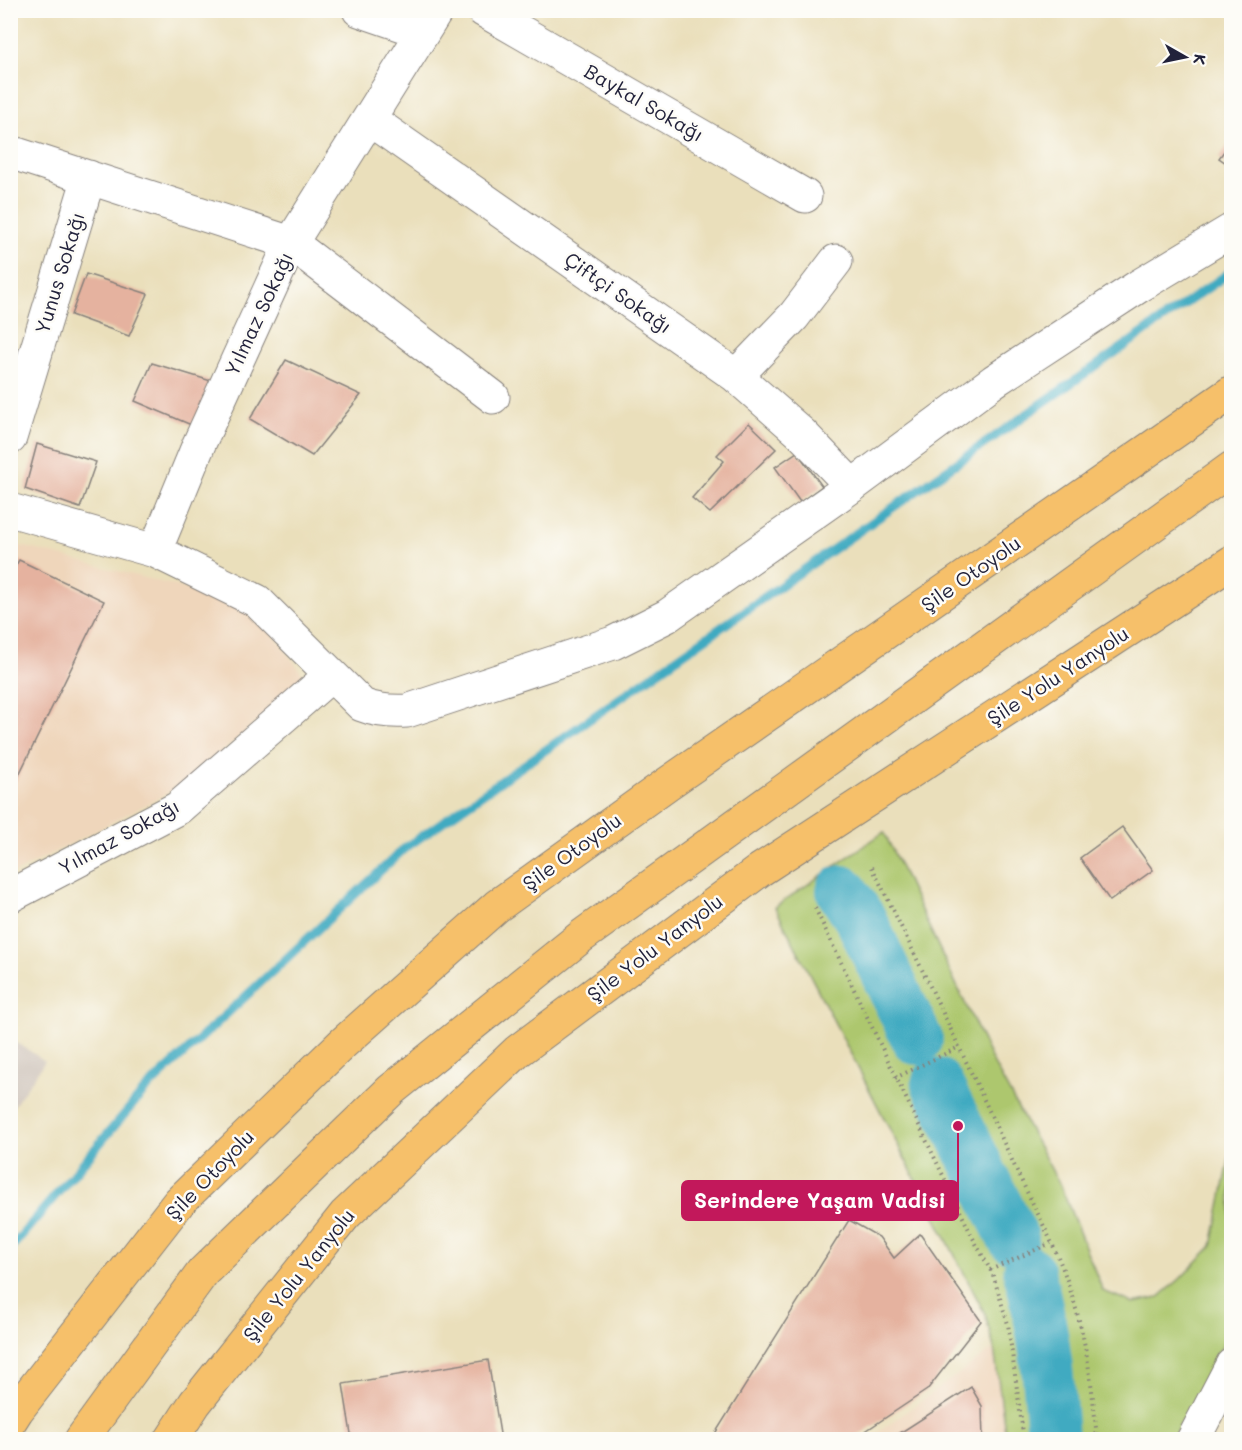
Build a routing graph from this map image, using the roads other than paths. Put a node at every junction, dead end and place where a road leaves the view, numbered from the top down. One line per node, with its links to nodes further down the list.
1 (359, 10): 3 (street)
2 (483, 10): 7 (street, Baykal Sokağı)
3 (430, 21): 4 (street)
4 (369, 119): 9 (street); 11 (street, Çiftçi Sokağı)
5 (10, 152): 6 (street)
6 (89, 177): 9 (street); 14 (street, Yunus Sokağı)
7 (806, 196)
8 (1232, 230): 16 (street)
9 (291, 243): 13 (street, Yılmaz Sokağı); 18 (street, Yılmaz Sokağı)
10 (836, 261): 11 (street)
11 (736, 376): 16 (street, Çiftçi Sokağı)
12 (1232, 392): 23 (main road, Şile Otoyolu)
13 (493, 397)
14 (10, 438)
15 (1232, 468): 24 (main road)
16 (852, 486): 20 (street)
17 (10, 510): 18 (street)
18 (155, 551): 20 (street)
19 (1232, 562): 25 (main road, Şile Yolu Yanyolu)
20 (330, 676): 21 (street, Yılmaz Sokağı)
21 (10, 896)
22 (1232, 1365): 26 (street)
23 (10, 1421)
24 (81, 1440)
25 (171, 1440)
26 (1192, 1440)

